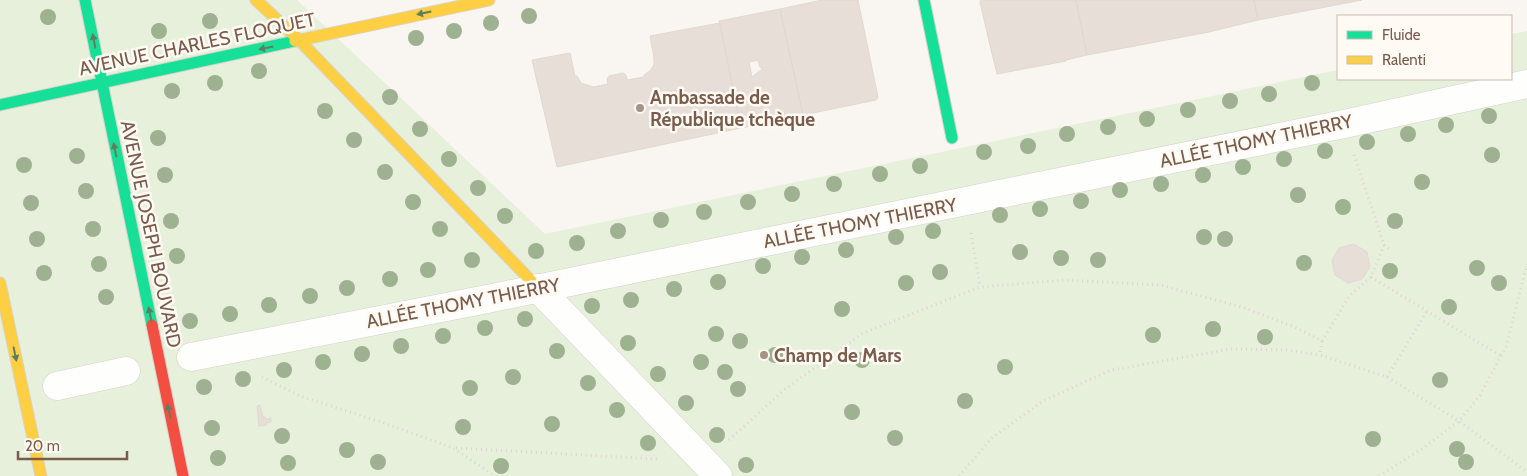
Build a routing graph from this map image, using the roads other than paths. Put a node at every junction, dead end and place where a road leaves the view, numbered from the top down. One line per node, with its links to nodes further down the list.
1 (85, 0): 6 (street, AVENUE JOSEPH BOUVARD, one-way to 1)
2 (256, 0): 5 (street)
3 (489, 0): 5 (street, AVENUE CHARLES FLOQUET, one-way to 5)
4 (924, 0): 9 (street)
5 (300, 41): 6 (street, AVENUE CHARLES FLOQUET, one-way to 6); 11 (street)
6 (102, 82): 8 (street, AVENUE CHARLES FLOQUET); 17 (street, AVENUE JOSEPH BOUVARD, one-way to 6)
7 (1527, 84): 11 (street, ALLÉE THOMY THIERRY)
8 (0, 104)
9 (952, 138)
10 (0, 283): 16 (street, one-way to 16)
11 (538, 288): 12 (street, ALLÉE THOMY THIERRY); 15 (street)
12 (191, 356)
13 (126, 371): 14 (street)
14 (57, 386)
15 (712, 469)
16 (41, 476)
17 (183, 476)

